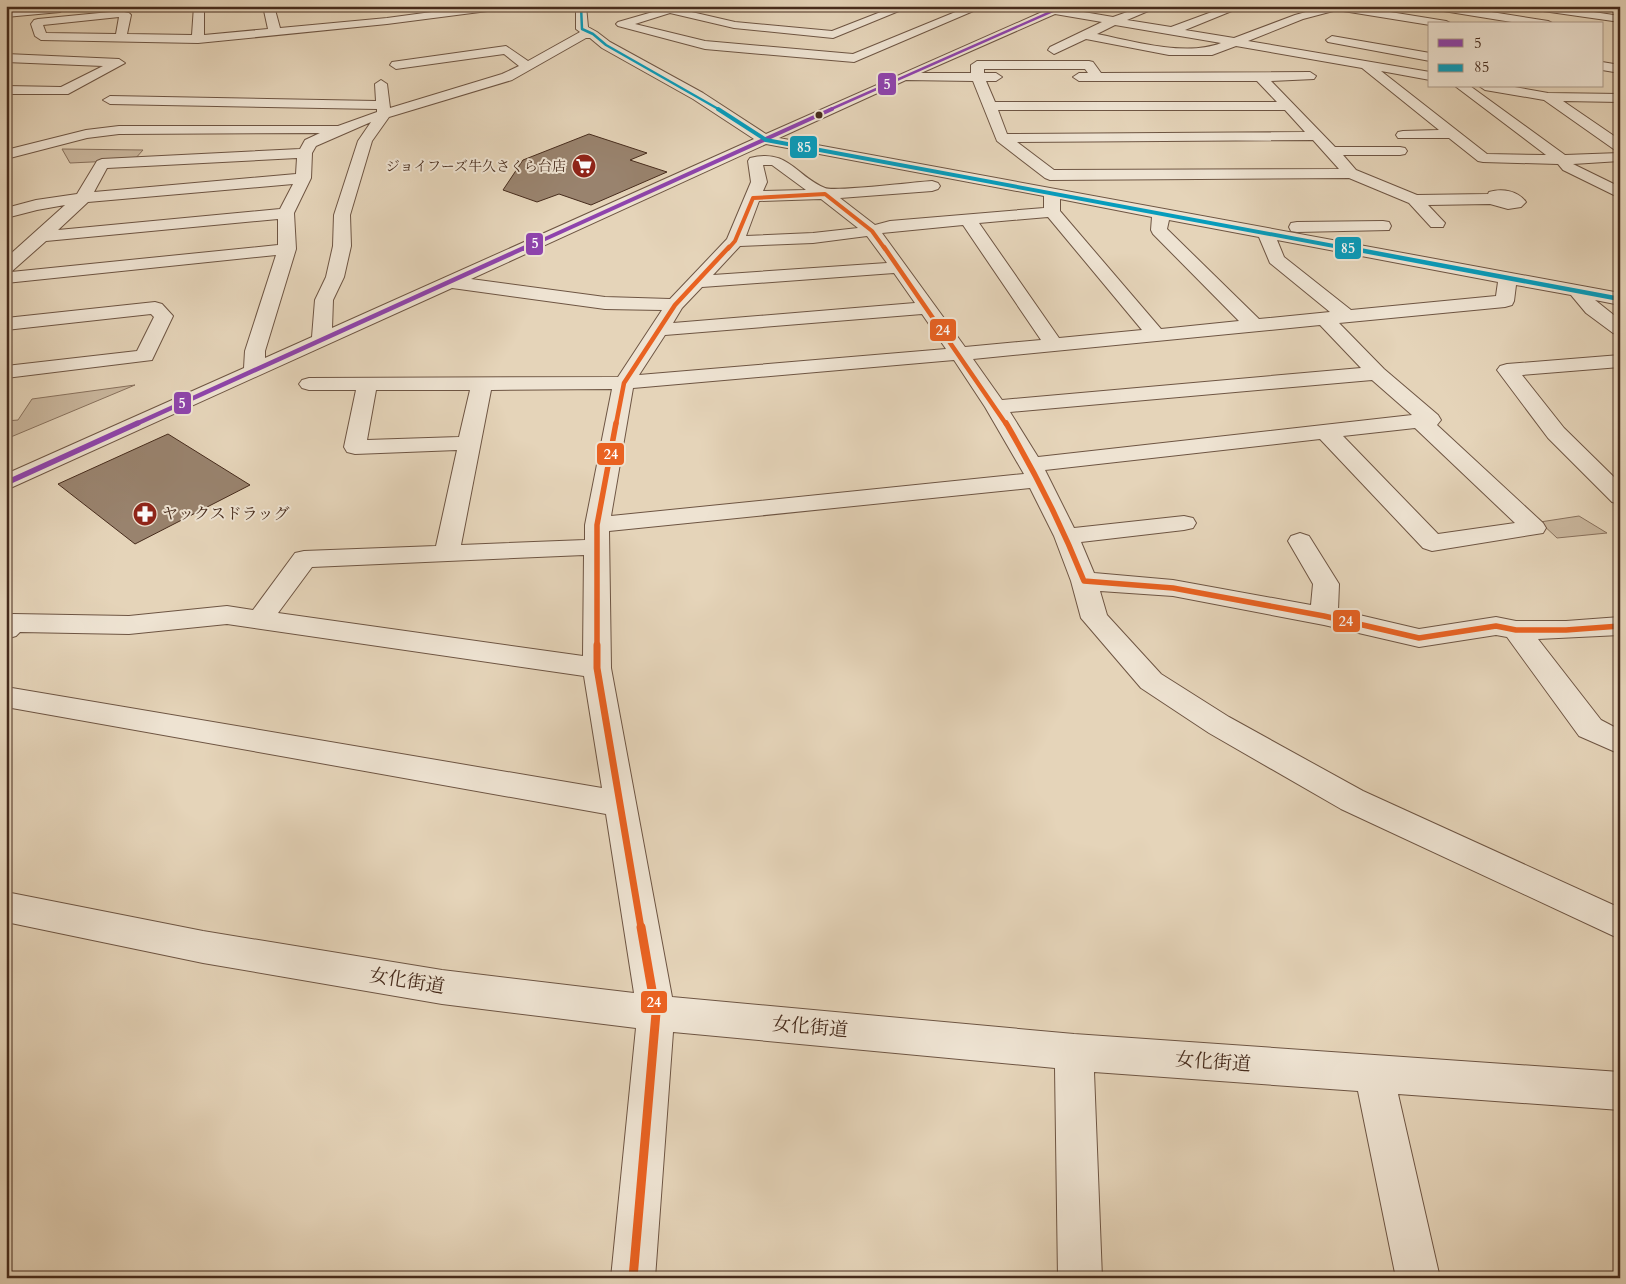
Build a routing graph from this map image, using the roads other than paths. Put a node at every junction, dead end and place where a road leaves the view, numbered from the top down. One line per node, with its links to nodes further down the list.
1 (86, 6): 19 (street)
2 (200, 6): 38 (street)
3 (268, 6): 32 (street)
4 (391, 6): 24 (street)
5 (503, 6): 17 (street)
6 (581, 6): 33 (street)
7 (906, 6): 29 (street)
8 (980, 6): 43 (street)
9 (1155, 6): 22 (street)
10 (1239, 6): 31 (street)
11 (1431, 6): 23 (street)
12 (1530, 6): 21 (street)
13 (1585, 6): 18 (street)
14 (1338, 7): 20 (street); 27 (street)
15 (1036, 8): 16 (street)
16 (1058, 8): 22 (street); 58 (street)
17 (459, 9): 24 (street)
18 (1620, 11)
19 (6, 14)
20 (1299, 17): 26 (street); 30 (street)
21 (1620, 19)
22 (1114, 21): 31 (street); 36 (street)
23 (1505, 21): 28 (street)
24 (382, 22): 32 (street)
25 (834, 22): 29 (street)
26 (1327, 22)
27 (1433, 22)
28 (1519, 22)
29 (858, 25): 35 (street)
30 (1266, 29): 34 (street); 40 (street)
31 (1172, 31): 40 (street)
32 (275, 32): 38 (street)
33 (593, 34): 49 (street); 77 (street)
34 (1295, 34)
35 (833, 35): 43 (street); 43 (street)
36 (1085, 35): 40 (street); 42 (street)
37 (121, 37): 37 (street); 38 (street)
38 (198, 39)
39 (1324, 39): 44 (street)
40 (1234, 42): 50 (street)
41 (48, 50): 46 (street)
42 (1054, 50)
43 (788, 52)
44 (1428, 56)
45 (6, 58): 46 (street)
46 (32, 59): 53 (street); 65 (street)
47 (1168, 60): 54 (street)
48 (396, 65): 49 (street)
49 (527, 66): 71 (street)
50 (1367, 66): 57 (street); 73 (street)
51 (1604, 66): 52 (street)
52 (1620, 69)
53 (6, 72)
54 (1179, 76): 55 (street); 59 (street)
55 (1260, 76): 56 (street); 70 (street)
56 (1310, 76)
57 (1428, 76)
58 (902, 77): 59 (street); 77 (street)
59 (978, 77): 69 (street)
60 (381, 84): 71 (street)
61 (1604, 86): 64 (street)
62 (1464, 88): 84 (street)
63 (1496, 88): 66 (street)
64 (1620, 88)
65 (6, 90)
66 (1548, 97): 67 (street); 78 (street)
67 (1620, 98)
68 (110, 100): 71 (street)
69 (990, 106): 70 (street); 76 (street)
70 (1289, 106): 75 (street)
71 (384, 109): 72 (street); 127 (street)
72 (338, 129): 81 (street); 83 (street)
73 (1453, 134): 74 (street); 84 (street)
74 (1403, 135)
75 (1317, 136): 76 (street); 79 (street)
76 (1002, 138): 87 (street)
77 (766, 140): 97 (street); 114 (street)
78 (1620, 147)
79 (1330, 151): 80 (street); 85 (street)
80 (1400, 152)
81 (305, 153): 88 (street); 93 (street)
82 (1620, 157): 84 (street)
83 (8, 159)
84 (1562, 160): 91 (street)
85 (1351, 173): 86 (street); 96 (street)
86 (1277, 174): 87 (street); 90 (street)
87 (1050, 175): 97 (street)
88 (303, 178): 93 (street); 98 (street)
89 (932, 186): 92 (street)
90 (1290, 187)
91 (1620, 193)
92 (823, 194): 94 (street); 94 (street); 104 (street)
93 (83, 198): 99 (street); 106 (street)
94 (753, 198): 108 (street)
95 (1494, 199): 96 (street)
96 (1415, 200): 102 (street)
97 (1052, 203): 100 (street); 101 (street); 126 (street)
98 (286, 213): 106 (street); 109 (street)
99 (6, 214)
100 (1161, 214): 105 (street); 123 (street)
101 (969, 220): 104 (street); 128 (street)
102 (1437, 223)
103 (1383, 226): 107 (street)
104 (872, 231): 108 (street); 110 (street)
105 (1266, 234): 107 (street); 120 (street)
106 (43, 236): 111 (street)
107 (1288, 238): 113 (street)
108 (735, 241): 115 (street)
109 (287, 250): 112 (street); 131 (street)
110 (899, 267): 115 (street); 119 (street)
111 (6, 268)
112 (6, 278)
113 (1508, 278): 116 (street); 120 (street)
114 (451, 282): 118 (street); 127 (street)
115 (697, 282): 118 (street)
116 (1577, 291): 117 (street); 124 (street)
117 (1620, 299)
118 (675, 305): 125 (street)
119 (927, 308): 125 (street); 129 (street)
120 (1348, 317): 121 (street)
121 (1325, 319): 123 (street); 133 (street)
122 (6, 324): 132 (street)
123 (1255, 326): 126 (street)
124 (1620, 329)
125 (659, 330): 134 (street)
126 (1157, 336): 128 (street)
127 (322, 340): 131 (street)
128 (1054, 345): 129 (street)
129 (959, 354): 134 (street); 138 (street)
130 (1620, 361): 144 (street)
131 (254, 371): 143 (street)
132 (6, 372)
133 (1377, 373): 138 (street); 139 (street)
134 (624, 383): 137 (street); 146 (street)
135 (309, 384): 136 (street)
136 (367, 384): 137 (street); 141 (street)
137 (481, 384): 141 (street)
138 (996, 407): 142 (street)
139 (1421, 422): 140 (street); 140 (street)
140 (1327, 433): 142 (street)
141 (469, 443): 149 (street)
142 (1034, 472): 146 (street); 147 (street)
143 (6, 483)
144 (1620, 497)
145 (1184, 522): 147 (street)
146 (597, 536): 149 (street); 156 (street)
147 (1066, 536): 150 (street)
148 (1300, 541): 151 (street)
149 (447, 553): 152 (street)
150 (1084, 581): 151 (street); 161 (street)
151 (1324, 616): 155 (street)
152 (259, 620): 154 (street); 156 (street)
153 (1620, 626): 155 (street)
154 (6, 630)
155 (1516, 630): 158 (street)
156 (597, 668): 159 (street)
157 (6, 697): 159 (street)
158 (1620, 743)
159 (621, 804): 162 (street)
160 (6, 907): 162 (street, 女化街道)
161 (1620, 924)
162 (656, 1013): 163 (street, 女化街道); 166 (street)
163 (1074, 1052): 164 (street, 女化街道); 167 (street)
164 (1374, 1073): 165 (street, 女化街道); 168 (street)
165 (1620, 1091)
166 (633, 1278)
167 (1080, 1278)
168 (1418, 1278)

